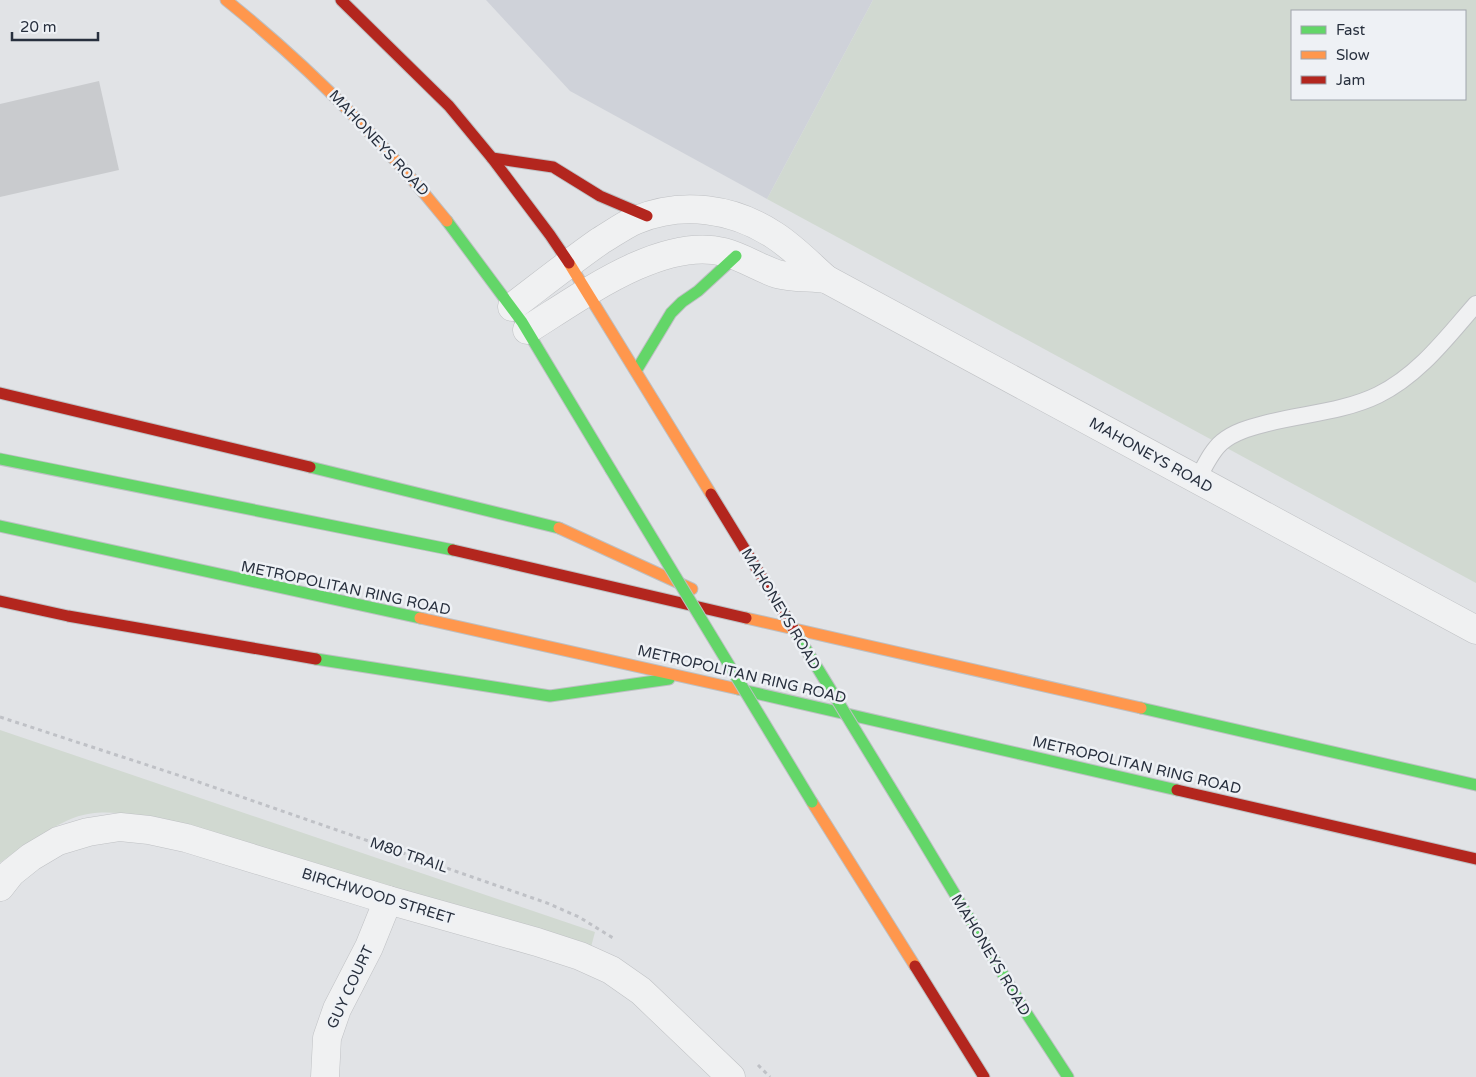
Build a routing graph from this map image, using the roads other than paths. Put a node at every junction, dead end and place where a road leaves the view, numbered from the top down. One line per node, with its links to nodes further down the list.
1 (226, 0): 10 (main road, MAHONEYS ROAD)
2 (341, 0): 3 (main road, MAHONEYS ROAD)
3 (492, 158): 4 (main road); 6 (main road, MAHONEYS ROAD)
4 (647, 216): 6 (street, MAHONEYS ROAD); 7 (street, MAHONEYS ROAD)
5 (736, 256): 7 (street, MAHONEYS ROAD); 8 (street, MAHONEYS ROAD); 12 (main road)
6 (568, 264): 8 (main road, MAHONEYS ROAD); 10 (street, MAHONEYS ROAD)
7 (826, 279): 15 (street, MAHONEYS ROAD)
8 (588, 293): 11 (street, MAHONEYS ROAD); 12 (main road, MAHONEYS ROAD)
9 (1476, 304): 15 (lane)
10 (512, 307): 11 (main road, MAHONEYS ROAD)
11 (527, 330): 27 (main road, MAHONEYS ROAD, bridge)
12 (636, 371): 28 (main road, MAHONEYS ROAD, bridge)
13 (0, 393): 18 (main road)
14 (0, 459): 18 (main road)
15 (1196, 480): 19 (street, MAHONEYS ROAD)
16 (0, 526): 20 (main road, METROPOLITAN RING ROAD)
17 (0, 601): 20 (main road)
18 (756, 619): 21 (main road)
19 (1476, 630)
20 (687, 677): 22 (main road, METROPOLITAN RING ROAD)
21 (1476, 785)
22 (1476, 859)
23 (0, 886): 24 (street, BIRCHWOOD STREET)
24 (388, 900): 25 (street, GUY COURT); 26 (street, BIRCHWOOD STREET)
25 (325, 1077)
26 (731, 1077)
27 (984, 1077)
28 (1068, 1077)

